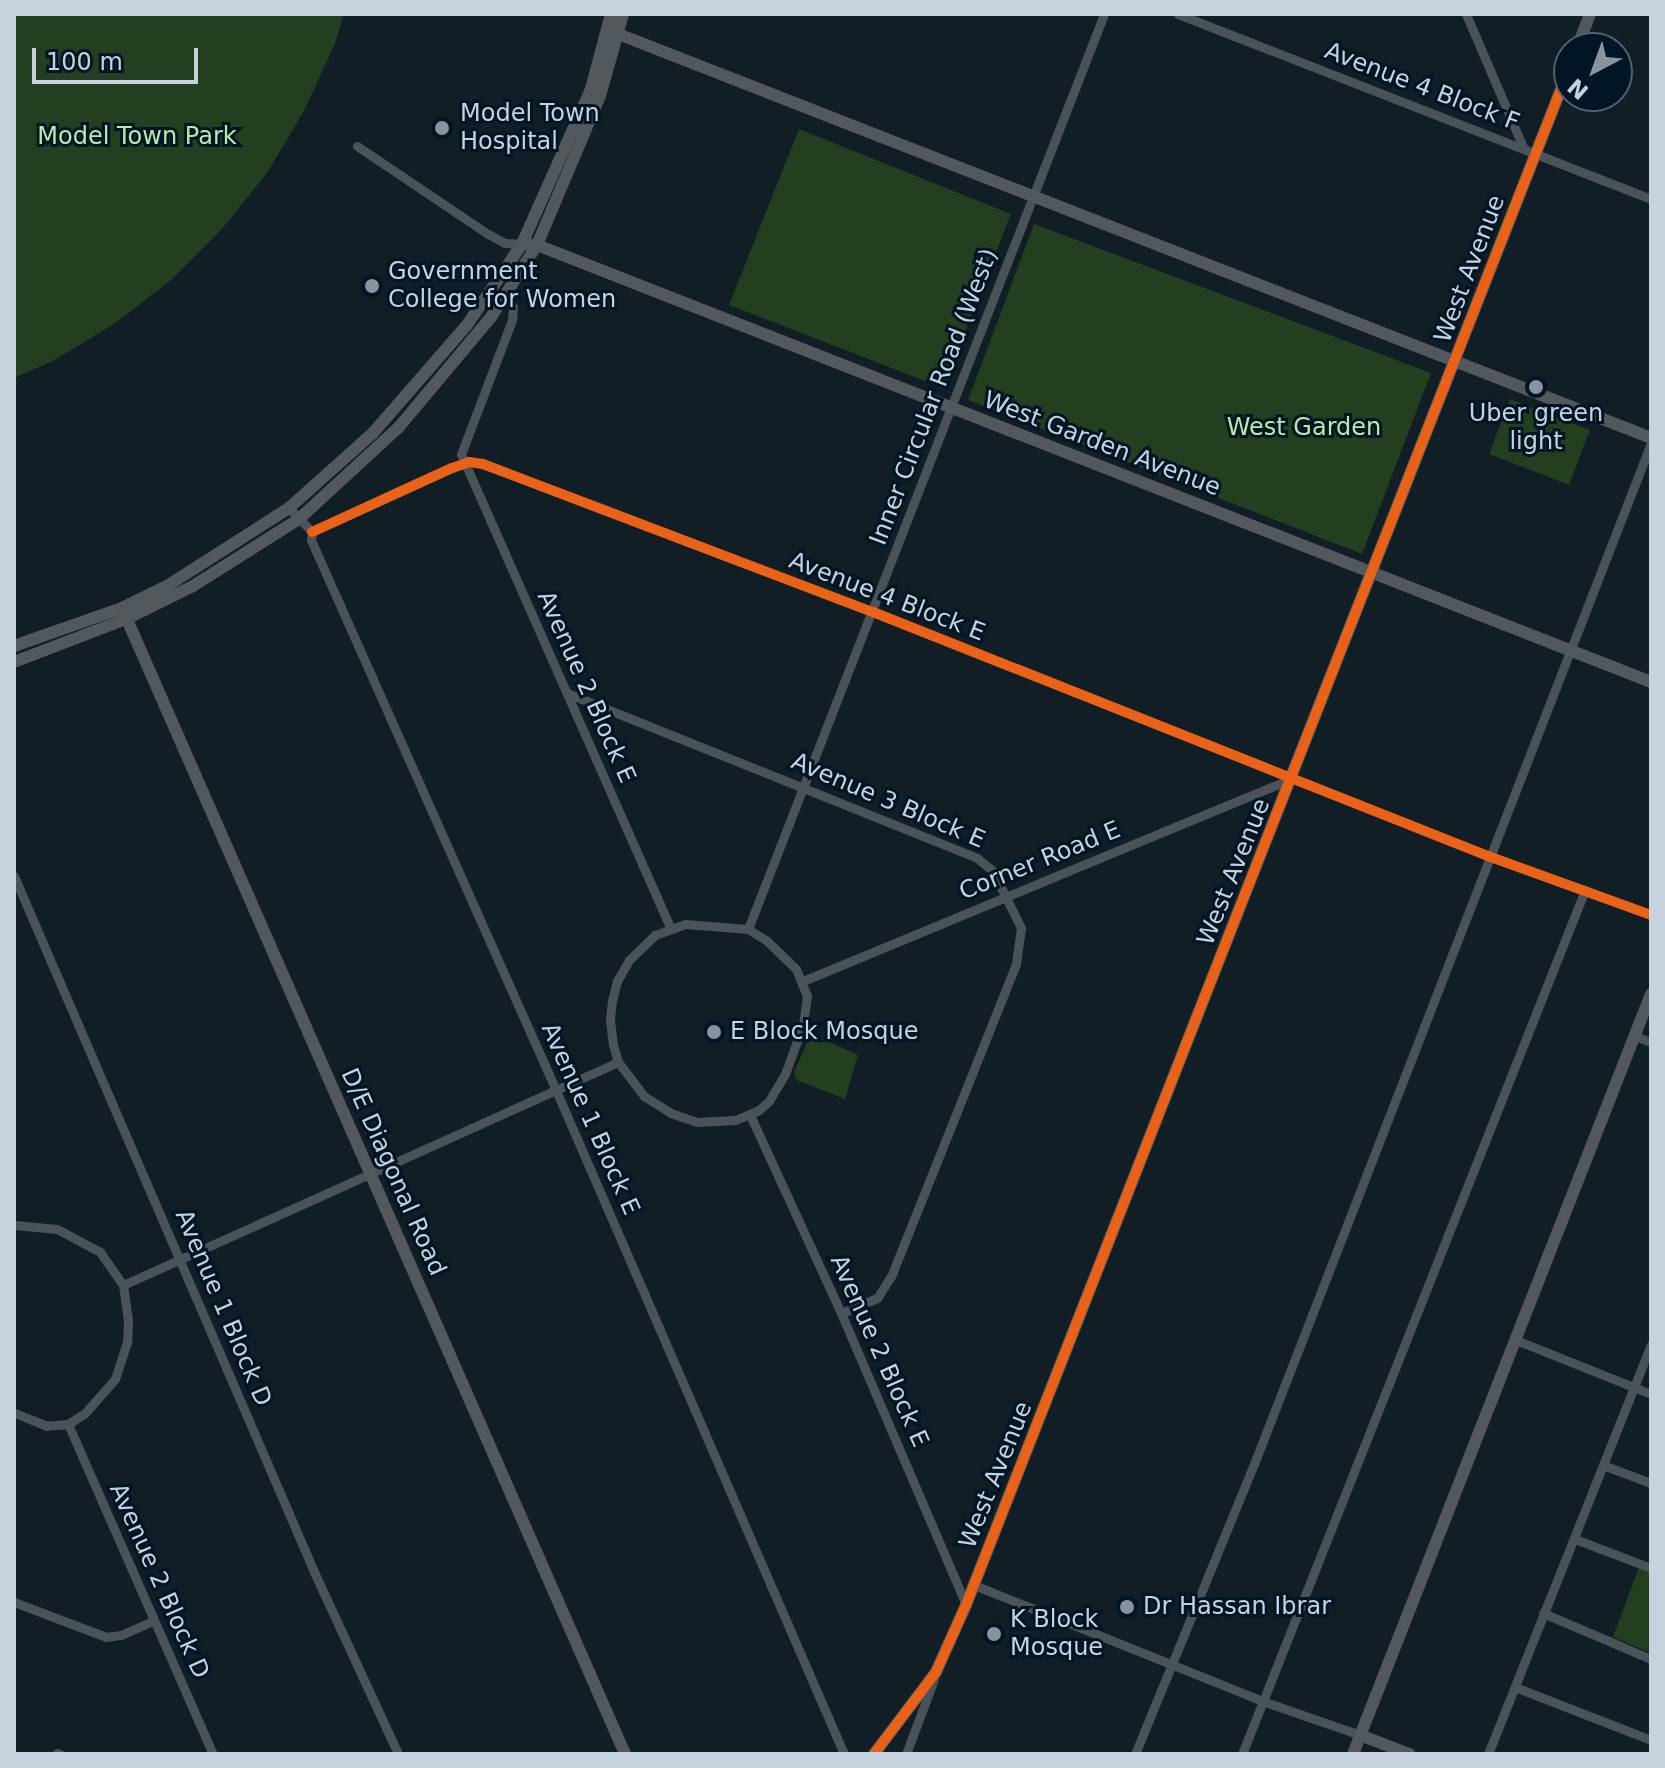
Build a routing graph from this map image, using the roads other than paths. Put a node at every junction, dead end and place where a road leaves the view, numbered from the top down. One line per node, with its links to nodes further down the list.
1 (611, 14): 6 (street)
2 (623, 14): 6 (street)
3 (1104, 14): 11 (street, Inner Circular Road (West))
4 (1178, 14): 9 (street, Avenue 4 Block F)
5 (1466, 14): 9 (street)
6 (613, 32): 11 (street); 13 (street); 14 (street)
7 (1553, 110): 10 (street, West Avenue)
8 (357, 146): 13 (street)
9 (1523, 147): 10 (street, Avenue 4 Block F)
10 (1536, 153): 12 (street, Avenue 4 Block F); 16 (street, West Avenue)
11 (1033, 196): 16 (street); 17 (street, Inner Circular Road (West))
12 (1651, 199)
13 (522, 244): 14 (street, West Garden Avenue); 20 (street)
14 (537, 245): 15 (street); 17 (street, West Garden Avenue)
15 (505, 299): 19 (street); 21 (street)
16 (1456, 363): 18 (street); 23 (street, West Avenue)
17 (950, 408): 23 (street, West Garden Avenue); 24 (street, Inner Circular Road (West))
18 (1651, 440): 27 (street)
19 (464, 463): 22 (street); 24 (street, Avenue 4 Block E); 30 (street, Avenue 2 Block E)
20 (289, 508): 21 (street, Avenue 1 Block E); 25 (street)
21 (299, 519): 22 (street, Avenue 1 Block E); 25 (street)
22 (312, 532): 45 (street, Avenue 1 Block E)
23 (1372, 573): 27 (street, West Garden Avenue); 31 (street, West Avenue)
24 (873, 612): 31 (street, Avenue 4 Block E); 32 (street, Inner Circular Road (West))
25 (124, 613): 26 (street); 28 (street); 47 (street, D/E Diagonal Road)
26 (14, 646)
27 (1570, 650): 29 (street, West Garden Avenue); 33 (street)
28 (14, 662)
29 (1651, 682)
30 (567, 693): 32 (street, Avenue 3 Block E); 38 (street, Avenue 2 Block E)
31 (1293, 778): 33 (street, Avenue 4 Block E); 36 (street, Corner Road E); 62 (street, West Avenue)
32 (803, 787): 36 (street, Avenue 3 Block E); 39 (street, Inner Circular Road (West))
33 (1488, 856): 35 (street, Avenue 4 Block E); 68 (street)
34 (14, 876): 49 (street, Avenue 1 Block D)
35 (1585, 890): 37 (street, Avenue 4 Block E); 71 (street)
36 (1005, 897): 40 (street, Corner Road E); 51 (street, Avenue 3 Block E)
37 (1651, 915)
38 (670, 927): 39 (street); 44 (street)
39 (748, 929): 40 (street)
40 (803, 981): 46 (street)
41 (1651, 994): 42 (street)
42 (1635, 1036): 43 (street); 52 (street)
43 (1651, 1042)
44 (618, 1062): 45 (street); 46 (street)
45 (555, 1088): 47 (street); 77 (street, Avenue 1 Block E)
46 (750, 1115): 51 (street, Avenue 2 Block E)
47 (369, 1171): 49 (street); 76 (street, D/E Diagonal Road)
48 (14, 1225): 50 (street)
49 (180, 1259): 50 (street); 75 (street, Avenue 1 Block D)
50 (123, 1285): 57 (street)
51 (841, 1313): 64 (street, Avenue 2 Block E)
52 (1516, 1340): 54 (street); 72 (street)
53 (1651, 1345): 54 (street)
54 (1634, 1387): 55 (street); 58 (street)
55 (1651, 1394)
56 (14, 1413): 57 (street)
57 (68, 1424): 66 (street, Avenue 2 Block D)
58 (1603, 1465): 59 (street); 60 (street)
59 (1651, 1483)
60 (1575, 1539): 61 (street); 65 (street)
61 (1651, 1568)
62 (974, 1585): 64 (street, West Avenue); 68 (street)
63 (14, 1602): 66 (street)
64 (966, 1605): 69 (street, West Avenue)
65 (1543, 1613): 67 (street); 70 (street)
66 (154, 1620): 74 (street, Avenue 2 Block D)
67 (1651, 1659)
68 (1170, 1664): 71 (street); 80 (street)
69 (936, 1672): 78 (street, West Avenue); 79 (street)
70 (1515, 1687): 73 (street); 84 (street)
71 (1262, 1701): 72 (street); 81 (street)
72 (1360, 1735): 82 (street); 83 (street)
73 (1651, 1740)
74 (213, 1754)
75 (398, 1754)
76 (625, 1754)
77 (844, 1754)
78 (874, 1754)
79 (906, 1754)
80 (1135, 1754)
81 (1242, 1754)
82 (1353, 1754)
83 (1409, 1754)
84 (1488, 1754)

